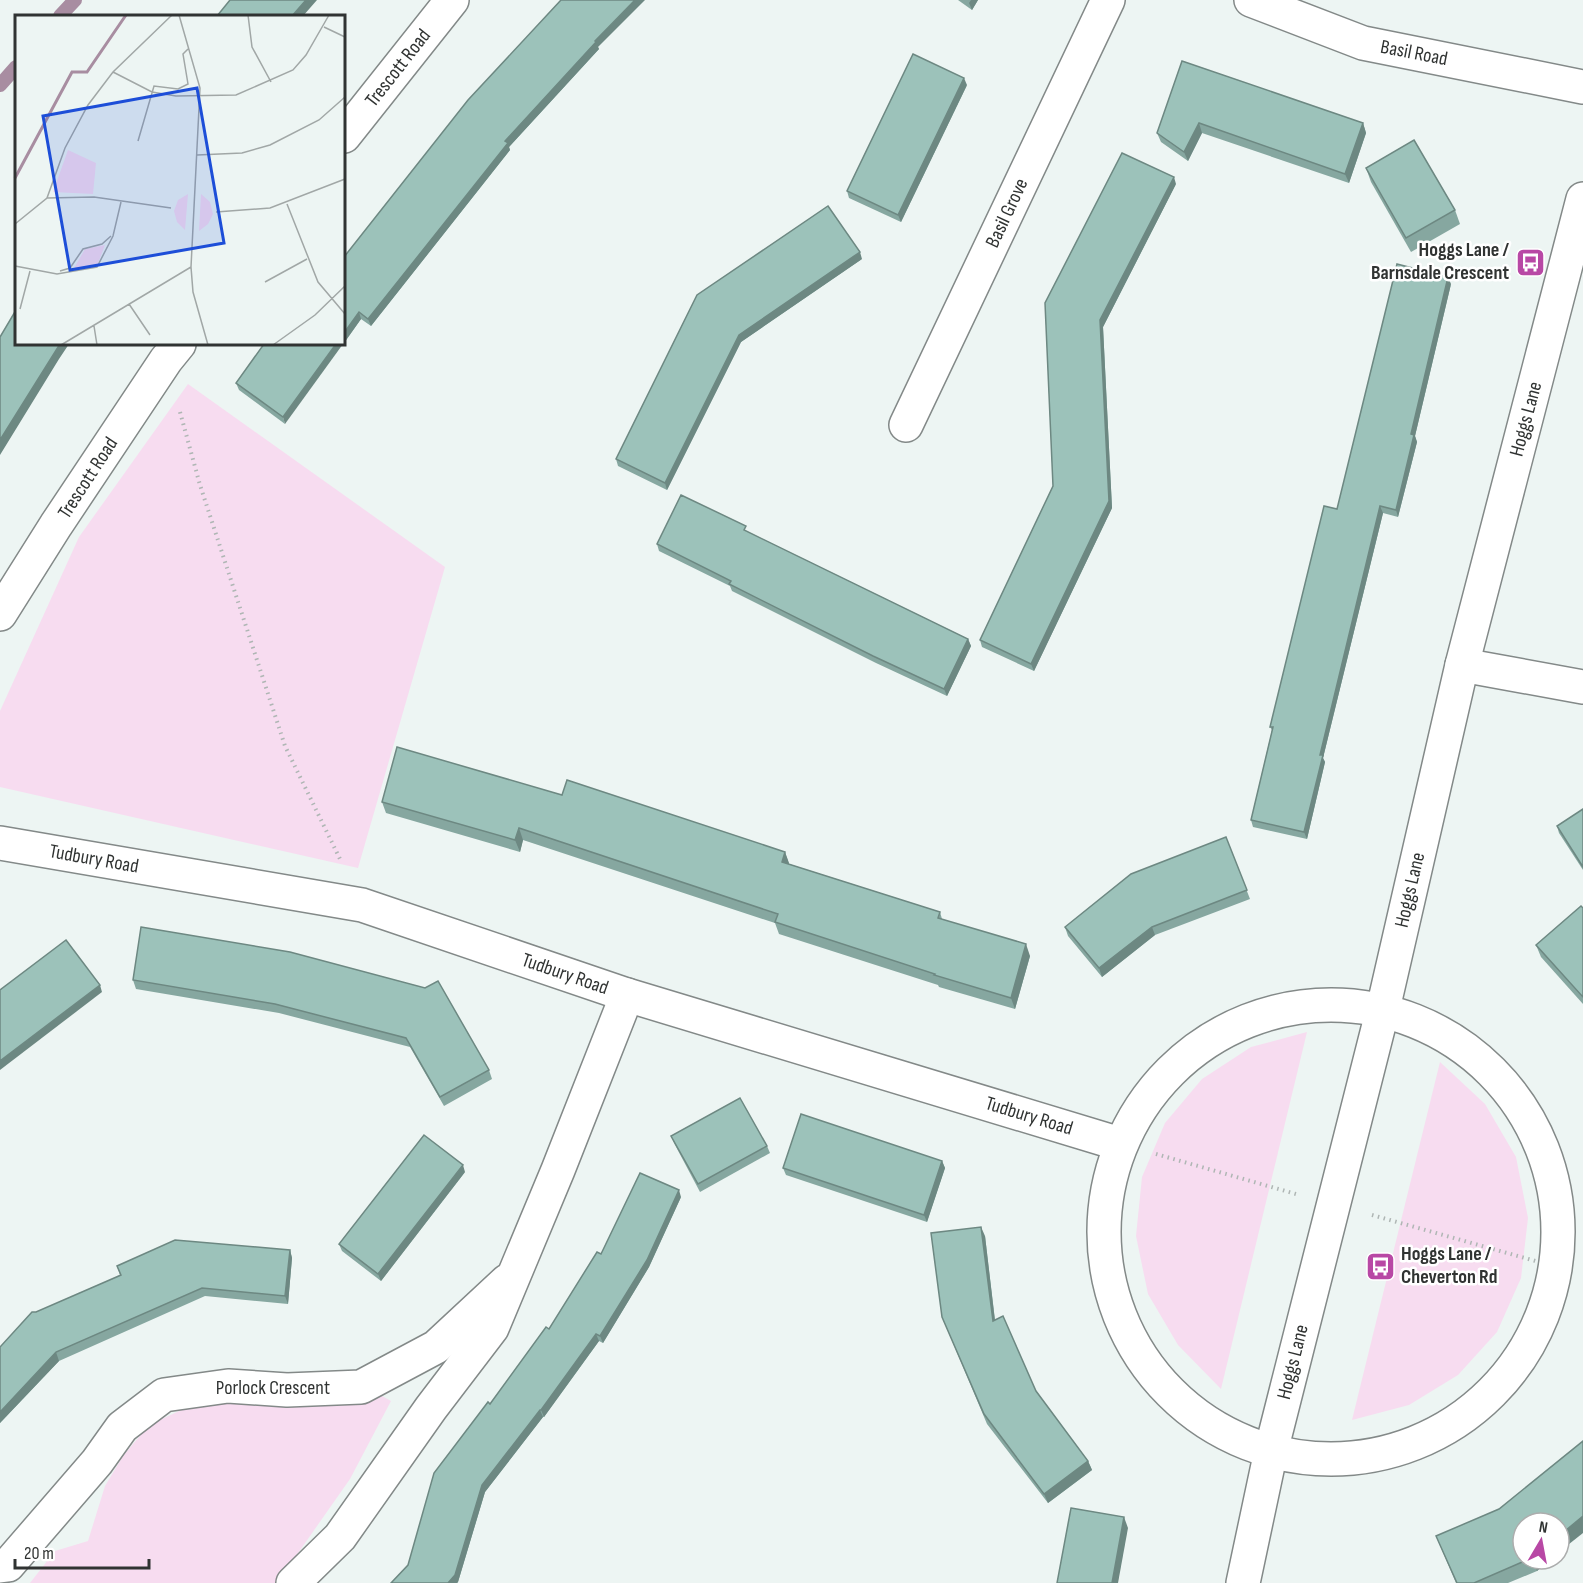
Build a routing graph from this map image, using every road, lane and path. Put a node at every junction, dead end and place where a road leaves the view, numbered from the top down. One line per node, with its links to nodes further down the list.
1 (452, 0): 5 (street, Trescott Road)
2 (1108, 0): 8 (street, Basil Grove)
3 (1251, 0): 4 (street, Basil Road)
4 (1583, 87)
5 (345, 135)
6 (1583, 199): 10 (street, Hoggs Lane)
7 (172, 352): 9 (street, Trescott Road); 13 (path)
8 (906, 425)
9 (0, 614)
10 (1462, 665): 11 (street); 15 (street, Hoggs Lane)
11 (1583, 687)
12 (0, 843): 13 (street, Tudbury Road)
13 (362, 905): 14 (street, Tudbury Road)
14 (627, 994): 16 (street, Tudbury Road); 18 (street, Porlock Crescent)
15 (1383, 1009): 16 (street); 17 (street); 19 (street, Hoggs Lane)
16 (1120, 1144): 19 (street)
17 (1570, 1271): 19 (street)
18 (513, 1276): 20 (street, Porlock Crescent); 21 (street, Porlock Crescent)
19 (1270, 1451): 22 (street, Hoggs Lane)
20 (0, 1566)
21 (293, 1583)
22 (1243, 1583)

